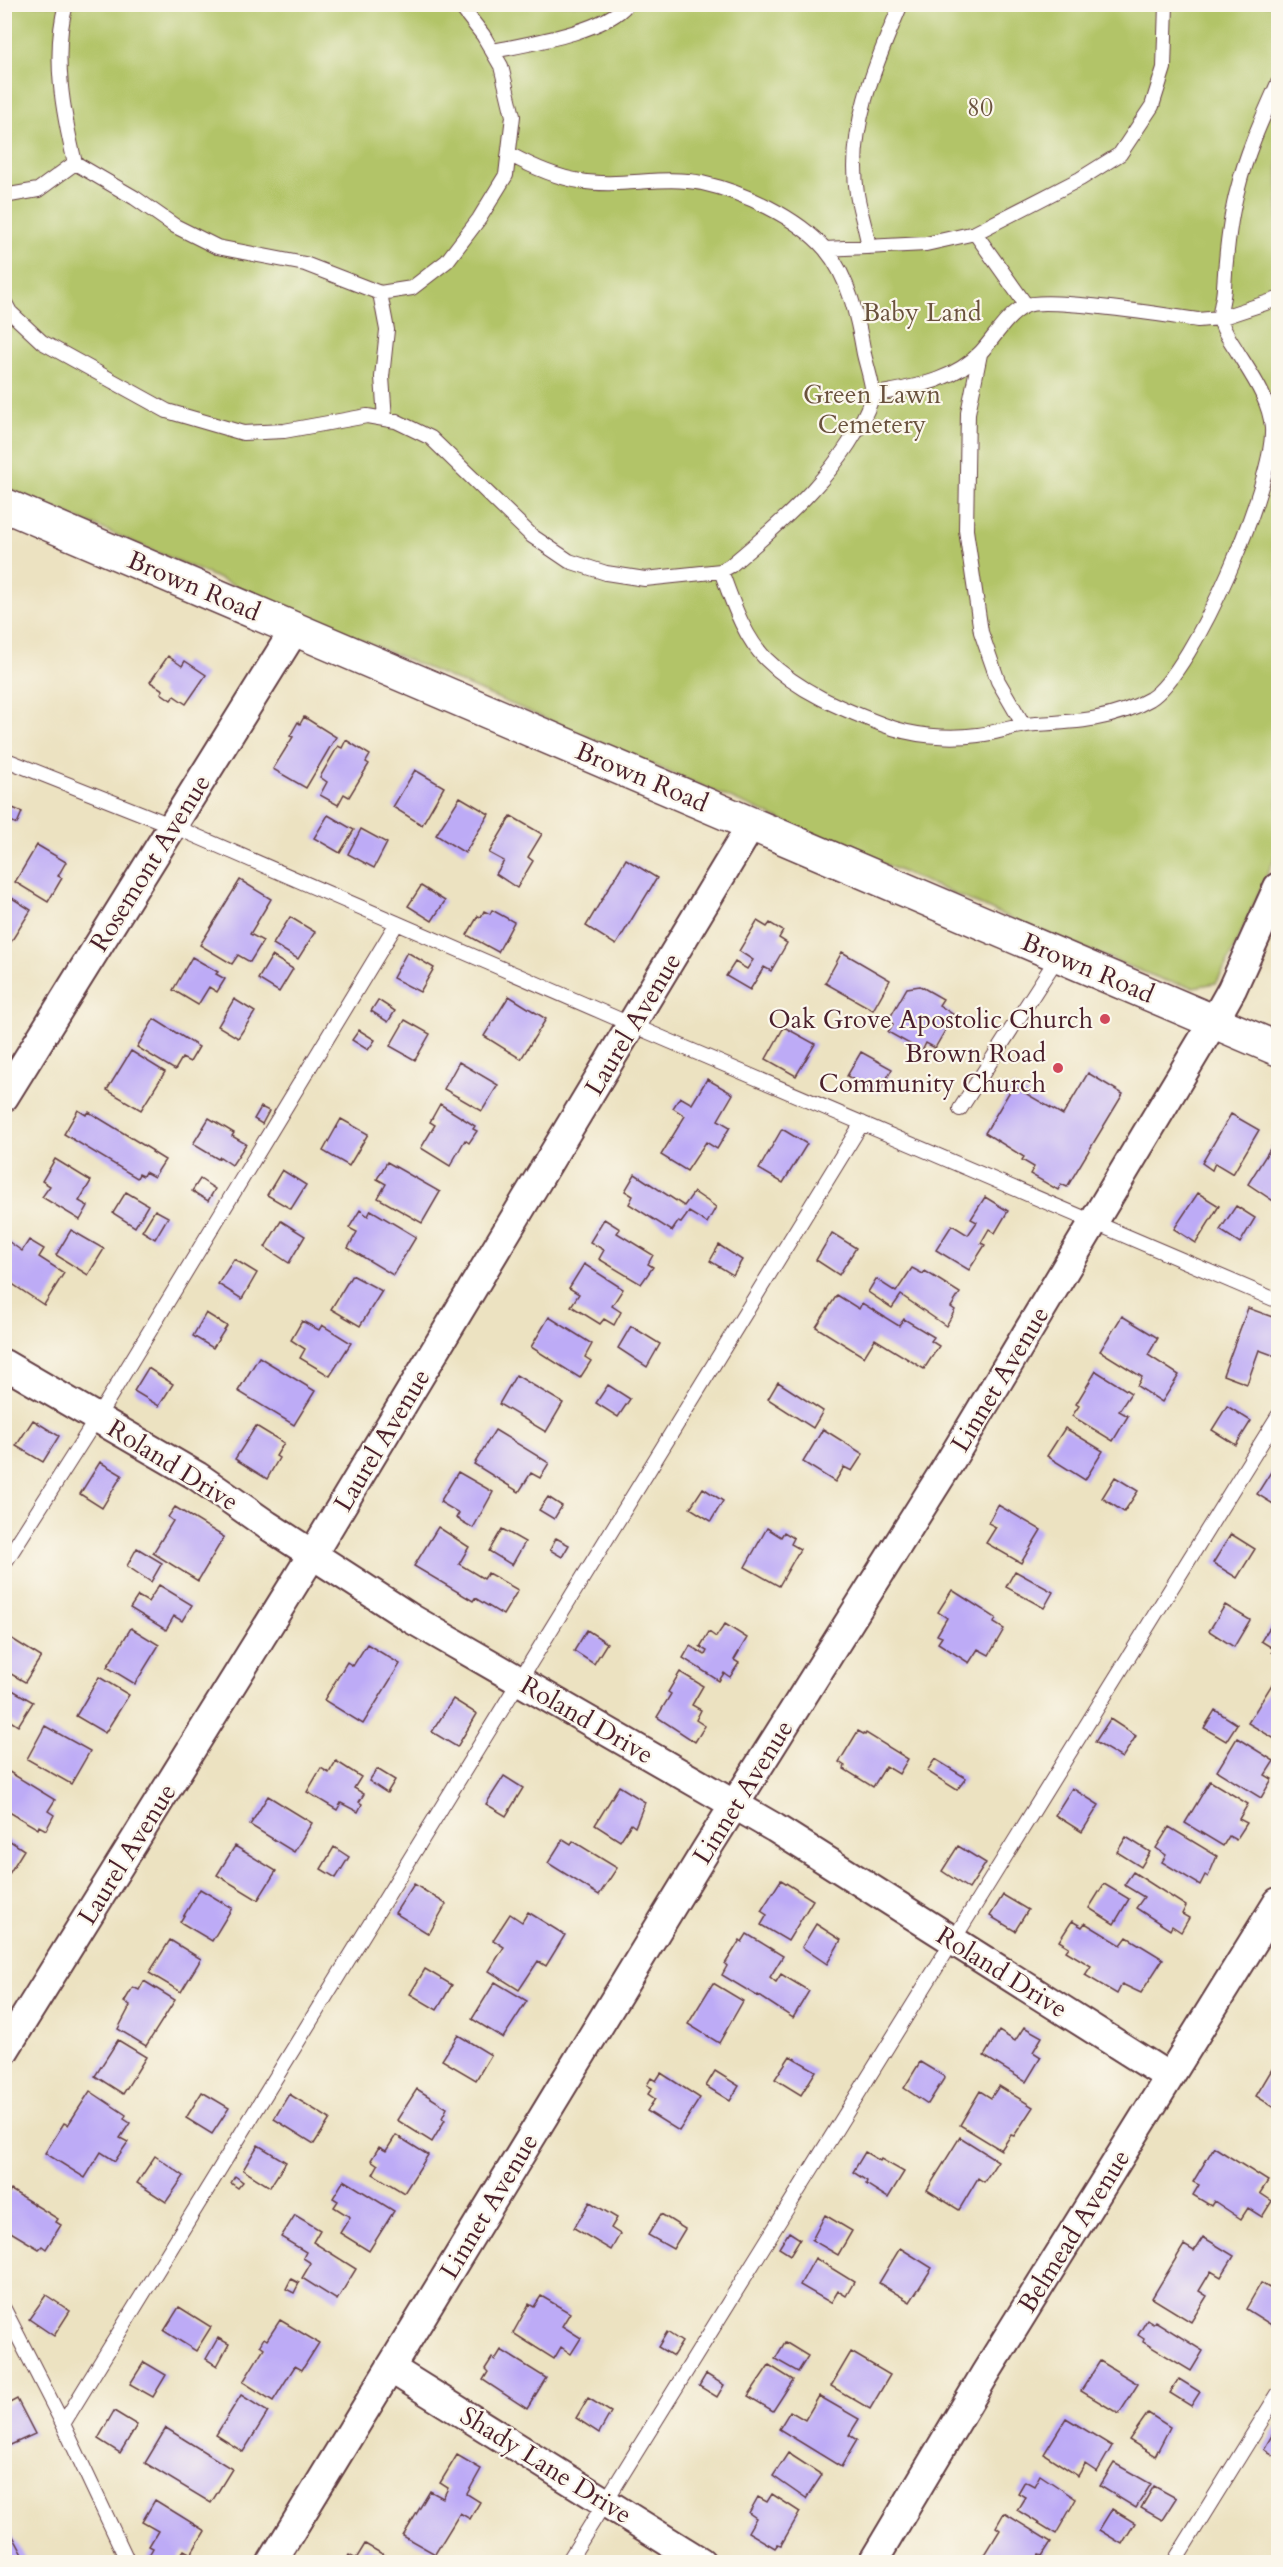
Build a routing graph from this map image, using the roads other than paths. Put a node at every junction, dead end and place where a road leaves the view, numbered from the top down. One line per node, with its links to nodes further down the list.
1 (66, 4): 9 (lane)
2 (459, 4): 6 (lane)
3 (627, 4): 6 (lane)
4 (901, 4): 12 (lane)
5 (1166, 4): 11 (lane)
6 (493, 51): 8 (lane)
7 (1278, 83): 18 (lane)
8 (509, 154): 13 (lane); 14 (lane)
9 (75, 163): 10 (lane); 14 (lane)
10 (4, 196)
11 (975, 232): 12 (lane); 17 (lane)
12 (869, 247): 13 (lane)
13 (825, 249): 20 (lane)
14 (380, 293): 21 (lane)
15 (1278, 299): 18 (lane)
16 (4, 301): 21 (lane)
17 (1026, 305): 18 (lane); 19 (lane)
18 (1220, 318): 25 (lane)
19 (980, 354): 20 (lane); 25 (lane)
20 (873, 395): 23 (lane)
21 (385, 419): 23 (lane)
22 (4, 505): 24 (main road, Brown Road)
23 (721, 571): 25 (lane)
24 (295, 629): 27 (main road, Brown Road); 28 (street, Rosemont Avenue)
25 (1023, 724)
26 (4, 759): 28 (lane)
27 (752, 824): 31 (main road, Brown Road); 33 (street, Laurel Avenue)
28 (173, 825): 30 (lane); 35 (street, Rosemont Avenue)
29 (1278, 887): 32 (street, Linnet Avenue)
30 (397, 923): 33 (lane); 42 (lane)
31 (1059, 955): 32 (main road, Brown Road); 36 (lane)
32 (1214, 1022): 34 (main road, Brown Road); 38 (street, Linnet Avenue)
33 (632, 1025): 37 (lane); 43 (street, Laurel Avenue)
34 (1278, 1049)
35 (4, 1097)
36 (960, 1108)
37 (862, 1123): 38 (lane); 45 (lane)
38 (1094, 1221): 39 (lane); 46 (street, Linnet Avenue)
39 (1278, 1301)
40 (4, 1364): 42 (street, Roland Drive)
41 (1278, 1416): 48 (lane)
42 (97, 1418): 43 (street, Roland Drive); 44 (lane)
43 (312, 1555): 45 (street, Roland Drive); 49 (street, Laurel Avenue)
44 (4, 1564)
45 (519, 1681): 46 (street, Roland Drive); 54 (lane)
46 (736, 1804): 48 (street, Roland Drive); 52 (street, Linnet Avenue)
47 (1278, 1902): 50 (street, Belmead Avenue)
48 (953, 1941): 50 (street, Roland Drive); 55 (lane)
49 (4, 2051)
50 (1169, 2077): 60 (street, Belmead Avenue)
51 (4, 2309): 54 (lane)
52 (390, 2368): 55 (street, Shady Lane Drive); 57 (street, Linnet Avenue)
53 (1278, 2394): 61 (lane)
54 (63, 2424): 56 (lane)
55 (607, 2503): 58 (lane); 59 (street, Shady Lane Drive)
56 (128, 2562)
57 (272, 2562)
58 (568, 2562)
59 (701, 2562)
60 (873, 2562)
61 (1174, 2562)

